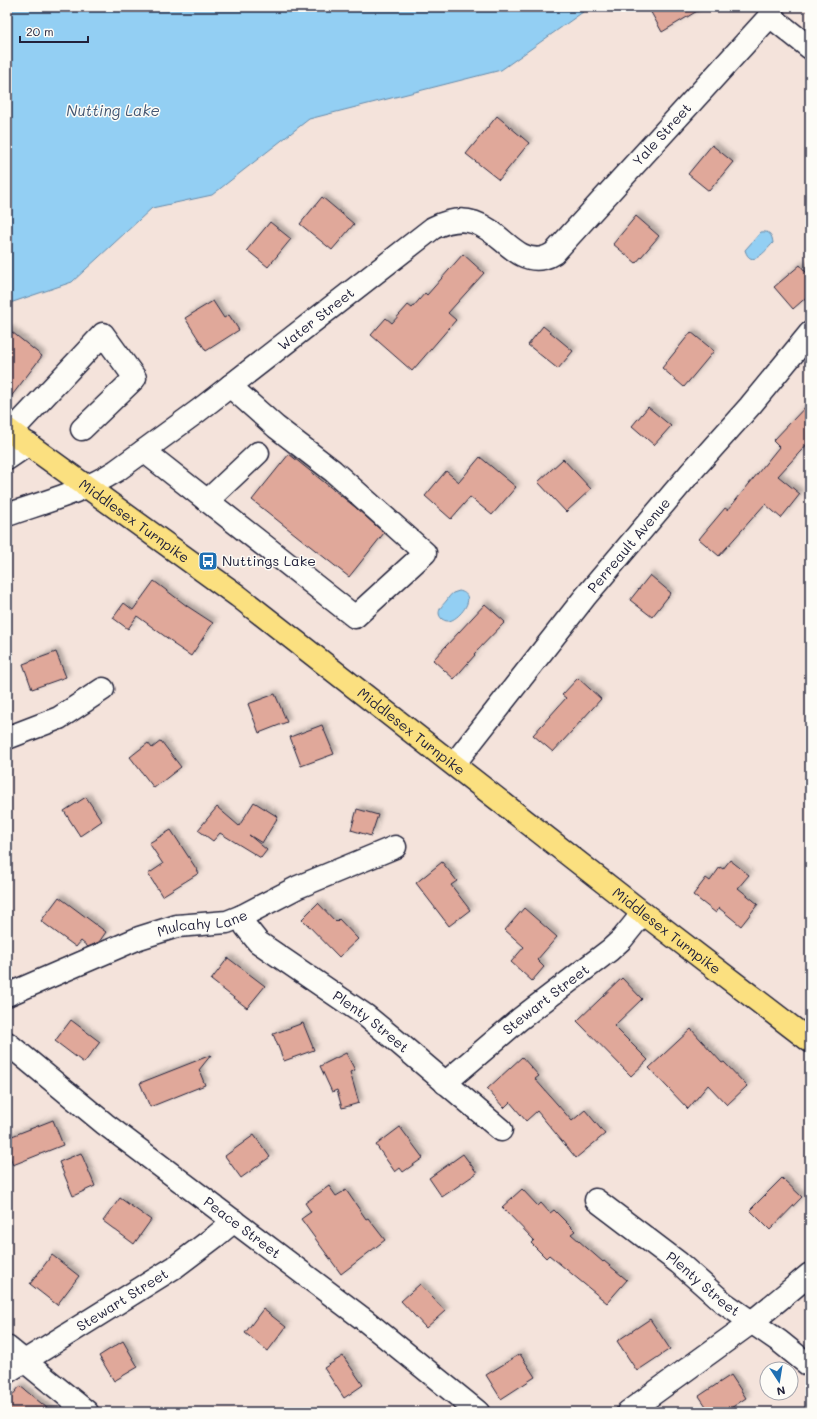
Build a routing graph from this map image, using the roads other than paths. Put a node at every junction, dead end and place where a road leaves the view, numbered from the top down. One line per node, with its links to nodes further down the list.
1 (810, 48): 2 (street, Yale Street)
2 (554, 253): 4 (street, Water Street)
3 (810, 333): 16 (street, Perreault Avenue)
4 (230, 386): 8 (street, Water Street); 12 (street)
5 (82, 428): 6 (street)
6 (9, 430): 7 (main road, Middlesex Turnpike)
7 (29, 444): 10 (street); 11 (main road, Middlesex Turnpike)
8 (144, 451): 11 (street, Water Street); 12 (street)
9 (258, 453): 12 (street)
10 (7, 459)
11 (88, 486): 13 (street, Water Street); 16 (main road, Middlesex Turnpike)
12 (207, 500)
13 (7, 515)
14 (103, 688): 15 (street)
15 (7, 738)
16 (454, 764): 18 (main road, Middlesex Turnpike)
17 (395, 847): 19 (street, Mulcahy Lane)
18 (643, 913): 21 (main road, Middlesex Turnpike); 23 (street, Stewart Street)
19 (242, 916): 20 (street, Mulcahy Lane); 23 (street, Plenty Street)
20 (7, 995)
21 (810, 1041)
22 (7, 1043): 26 (street, Peace Street)
23 (444, 1083): 24 (street, Plenty Street)
24 (501, 1130)
25 (596, 1200): 28 (street, Plenty Street)
26 (234, 1221): 31 (street, Stewart Street); 33 (street, Peace Street)
27 (810, 1274): 28 (street)
28 (752, 1322): 30 (street, Plenty Street); 34 (street)
29 (7, 1347): 31 (street)
30 (810, 1366)
31 (16, 1367): 32 (street)
32 (88, 1412)
33 (478, 1412)
34 (628, 1412)

